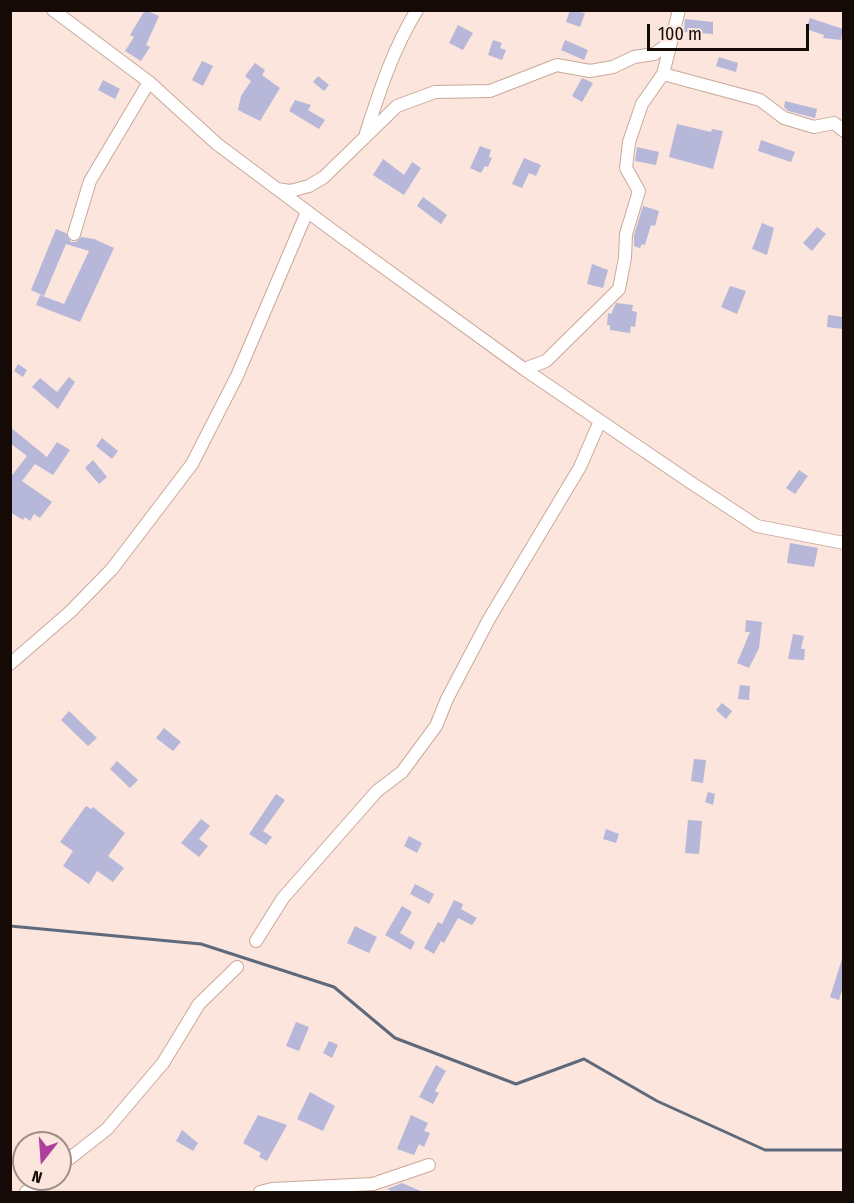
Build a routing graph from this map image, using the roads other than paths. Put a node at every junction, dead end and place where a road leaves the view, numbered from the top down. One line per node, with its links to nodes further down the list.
1 (53, 10): 6 (street)
2 (417, 10): 8 (street)
3 (679, 10): 4 (street)
4 (671, 42): 5 (street); 8 (street)
5 (663, 74): 7 (street); 12 (street)
6 (149, 82): 9 (street); 11 (street)
7 (843, 131)
8 (365, 137): 9 (street)
9 (276, 189): 10 (street)
10 (307, 212): 12 (street); 15 (street)
11 (74, 234)
12 (524, 369): 13 (street)
13 (600, 421): 14 (street); 16 (street)
14 (843, 543)
15 (10, 664)
16 (256, 941)
17 (237, 967): 18 (street)
18 (72, 1157)
19 (429, 1165): 20 (street)
20 (260, 1192)

